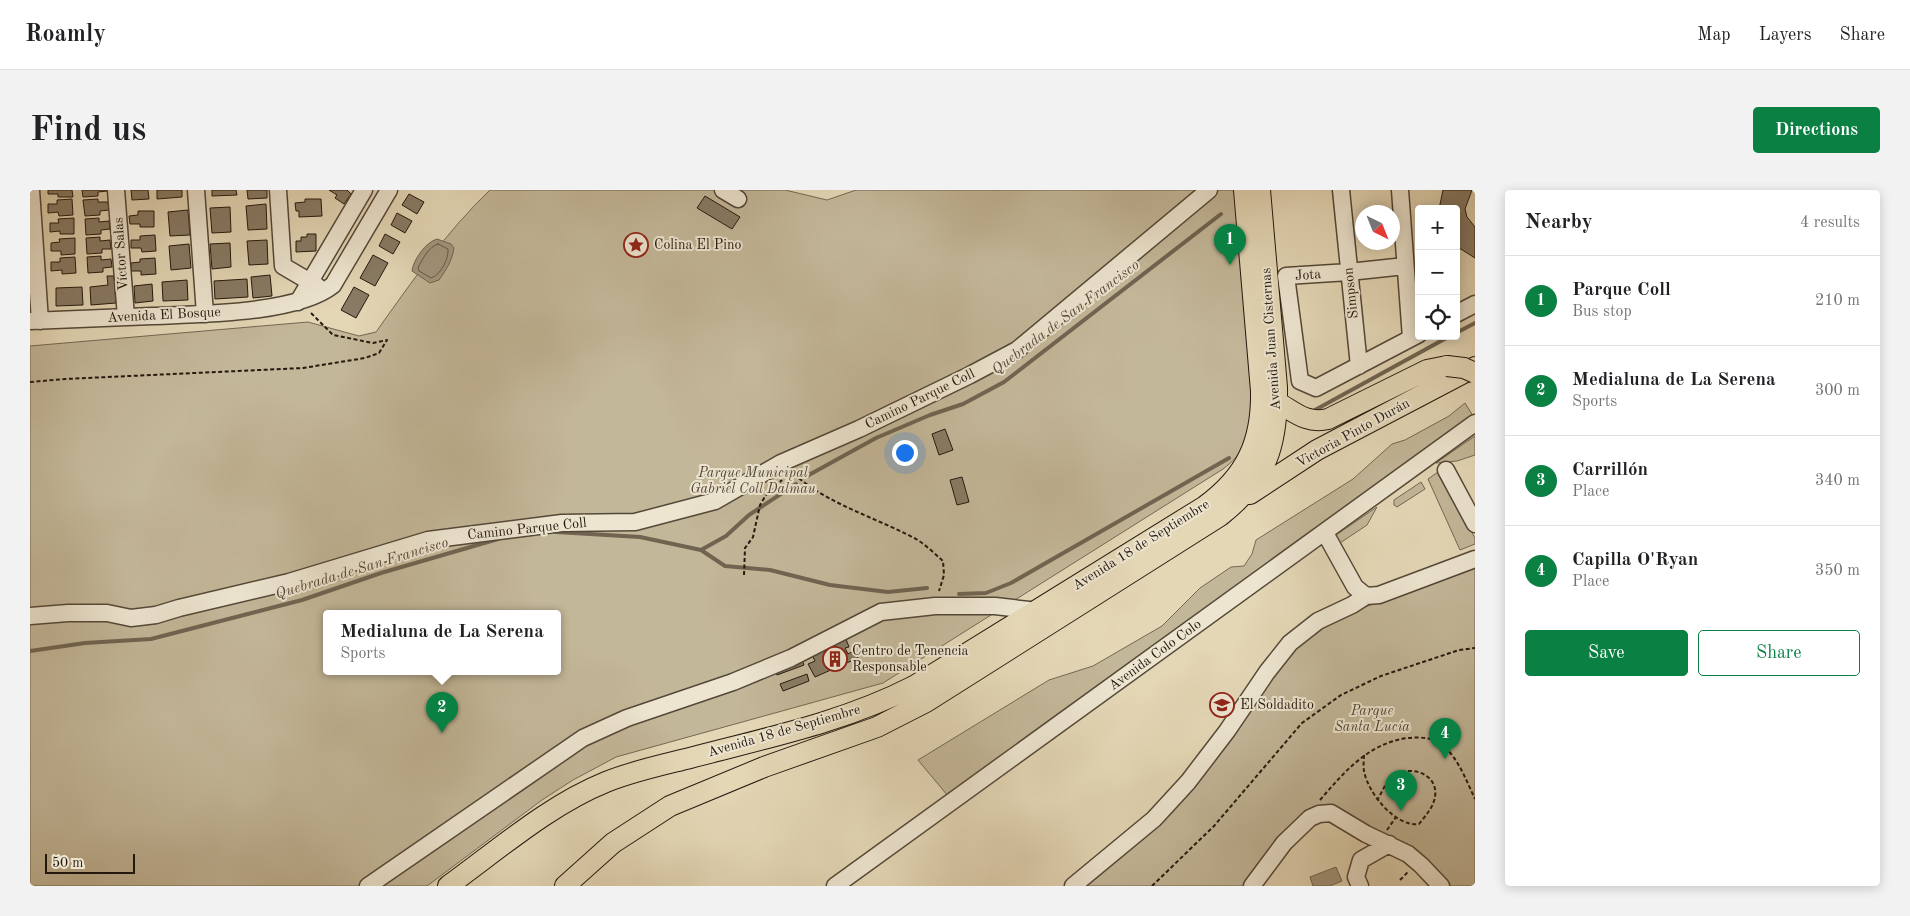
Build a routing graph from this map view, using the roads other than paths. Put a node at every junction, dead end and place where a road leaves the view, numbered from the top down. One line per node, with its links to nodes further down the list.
1 (31, 190): 23 (street)
2 (116, 190): 22 (street, Víctor Salas)
3 (196, 190): 21 (street)
4 (278, 190): 16 (street)
5 (364, 190): 16 (street)
6 (389, 190): 17 (street)
7 (723, 190): 13 (street)
8 (1210, 190): 40 (street, Camino Parque Coll)
9 (1244, 190): 31 (main road, Avenida Juan Cisternas)
10 (1260, 190): 29 (main road, Avenida Juan Cisternas)
11 (1341, 190): 15 (street, Simpson)
12 (1400, 190): 14 (street)
13 (738, 199)
14 (1405, 266): 15 (street, Jota); 24 (street)
15 (1349, 272): 25 (street, Simpson); 25 (street, Jota)
16 (309, 282): 17 (street); 18 (street)
17 (328, 289): 18 (street, Avenida El Bosque)
18 (298, 302): 21 (street, Avenida El Bosque)
19 (1475, 304): 20 (street)
20 (1460, 312)
21 (205, 314): 22 (street, Avenida El Bosque)
22 (126, 317): 23 (street, Avenida El Bosque)
23 (35, 321)
24 (1415, 336): 25 (street)
25 (1359, 366)
26 (1475, 367): 32 (main road, Victoria Pinto Durán)
27 (1475, 373): 28 (main road, bridge)
28 (1381, 394): 29 (main road); 32 (main road)
29 (1277, 402): 34 (main road, Avenida Juan Cisternas)
30 (1475, 423): 36 (street, Avenida Colo Colo)
31 (1252, 449): 39 (main road, Avenida 18 de Septiembre)
32 (1317, 450): 34 (main road, Victoria Pinto Durán)
33 (1446, 470): 35 (street)
34 (1234, 505): 46 (main road, Avenida 18 de Septiembre)
35 (1475, 524)
36 (1325, 533): 38 (street); 47 (street, Avenida Colo Colo)
37 (1475, 559): 38 (street)
38 (1366, 596): 48 (street)
39 (1038, 611): 44 (street); 45 (main road, Avenida 18 de Septiembre)
40 (30, 616)
41 (1363, 832): 42 (street); 43 (street); 49 (street)
42 (1389, 844): 43 (street); 51 (street)
43 (1361, 860): 50 (street)
44 (368, 886)
45 (448, 886)
46 (565, 886)
47 (835, 886)
48 (1073, 886)
49 (1252, 886)
50 (1360, 886)
51 (1441, 886)

